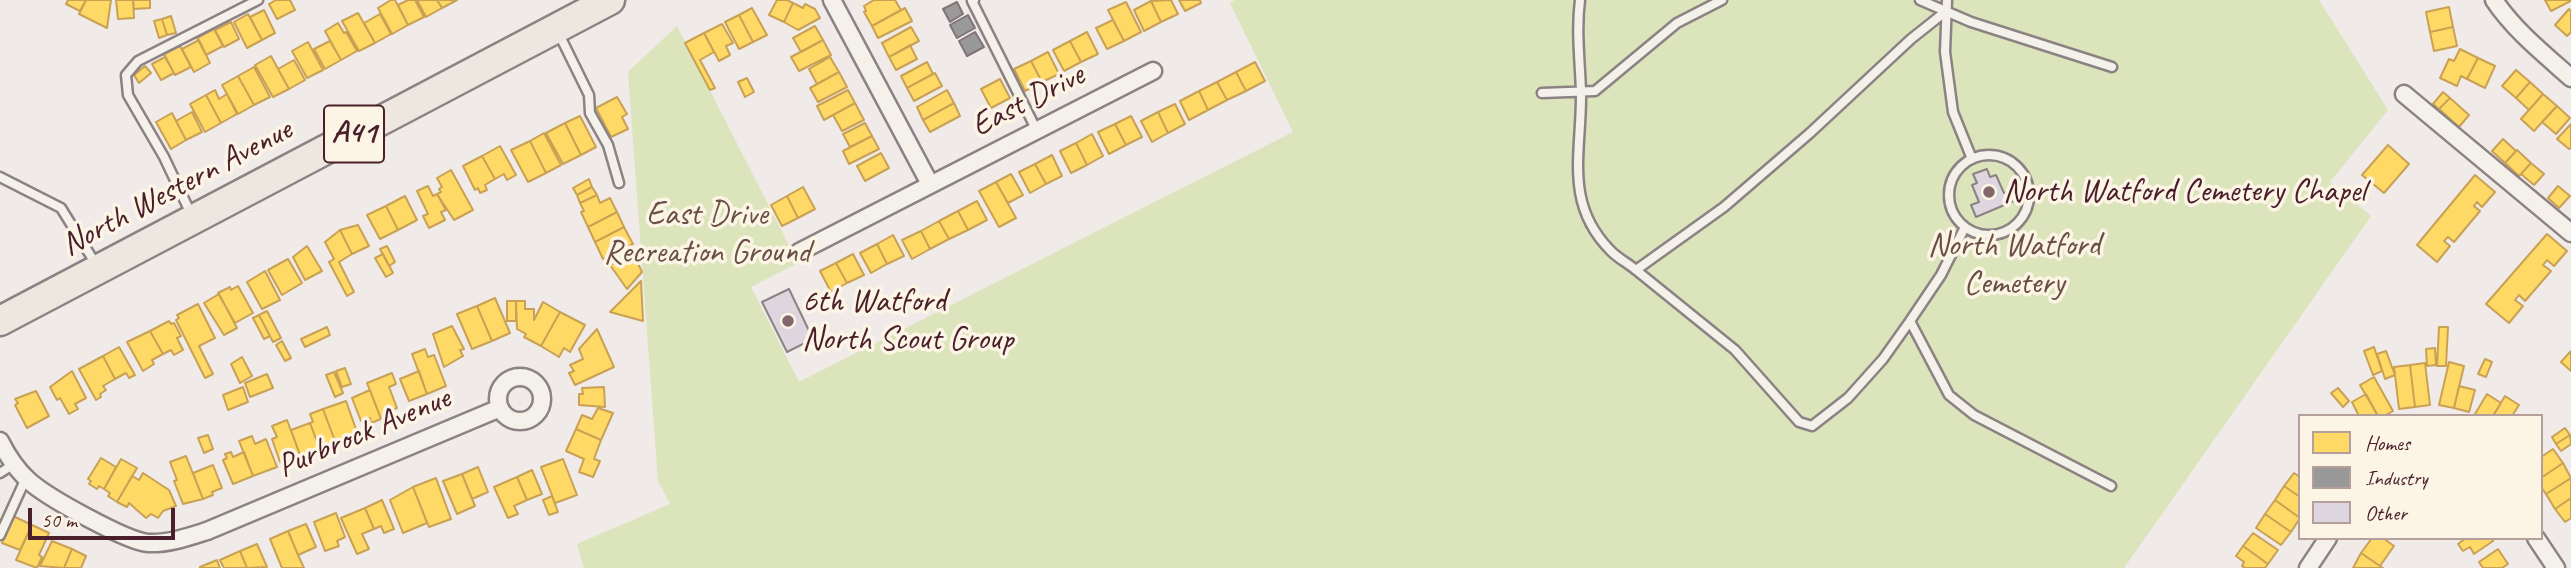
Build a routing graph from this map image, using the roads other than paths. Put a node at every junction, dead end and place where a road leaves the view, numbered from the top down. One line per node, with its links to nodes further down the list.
1 (258, 0): 23 (lane)
2 (610, 0): 11 (highway, North Western Avenue / A41)
3 (832, 0): 22 (street)
4 (974, 0): 18 (lane)
5 (1580, 0): 15 (lane)
6 (1722, 0): 15 (lane)
7 (1920, 0): 10 (lane)
8 (1947, 0): 10 (lane)
9 (2494, 0): 14 (street)
10 (1945, 12): 12 (lane); 19 (lane); 28 (lane)
11 (556, 28): 21 (lane); 23 (highway, North Western Avenue / A41)
12 (2112, 67)
13 (1153, 71): 18 (street, East Drive)
14 (2571, 78)
15 (1581, 92): 16 (lane); 28 (lane)
16 (1542, 93)
17 (2404, 94): 25 (street)
18 (1037, 131): 22 (street, East Drive)
19 (1972, 159): 24 (lane); 24 (lane)
20 (0, 177): 27 (lane)
21 (619, 183)
22 (930, 184): 26 (street, East Drive)
23 (193, 219): 27 (highway, North Western Avenue / A41)
24 (1965, 227): 30 (lane)
25 (2571, 233)
26 (799, 252)
27 (98, 268): 29 (highway, North Western Avenue / A41)
28 (1636, 270): 30 (lane)
29 (0, 321)
30 (1910, 321): 36 (lane)
31 (500, 408): 35 (street, Purbrock Avenue)
32 (0, 441): 33 (street, Purbrock Avenue)
33 (14, 464): 34 (lane); 35 (street, Purbrock Avenue)
34 (0, 473)
35 (26, 478): 37 (lane)
36 (2111, 486)
37 (0, 535)
38 (2327, 540): 40 (street)
39 (2537, 540): 41 (street)
40 (2308, 568)
41 (2556, 568)

